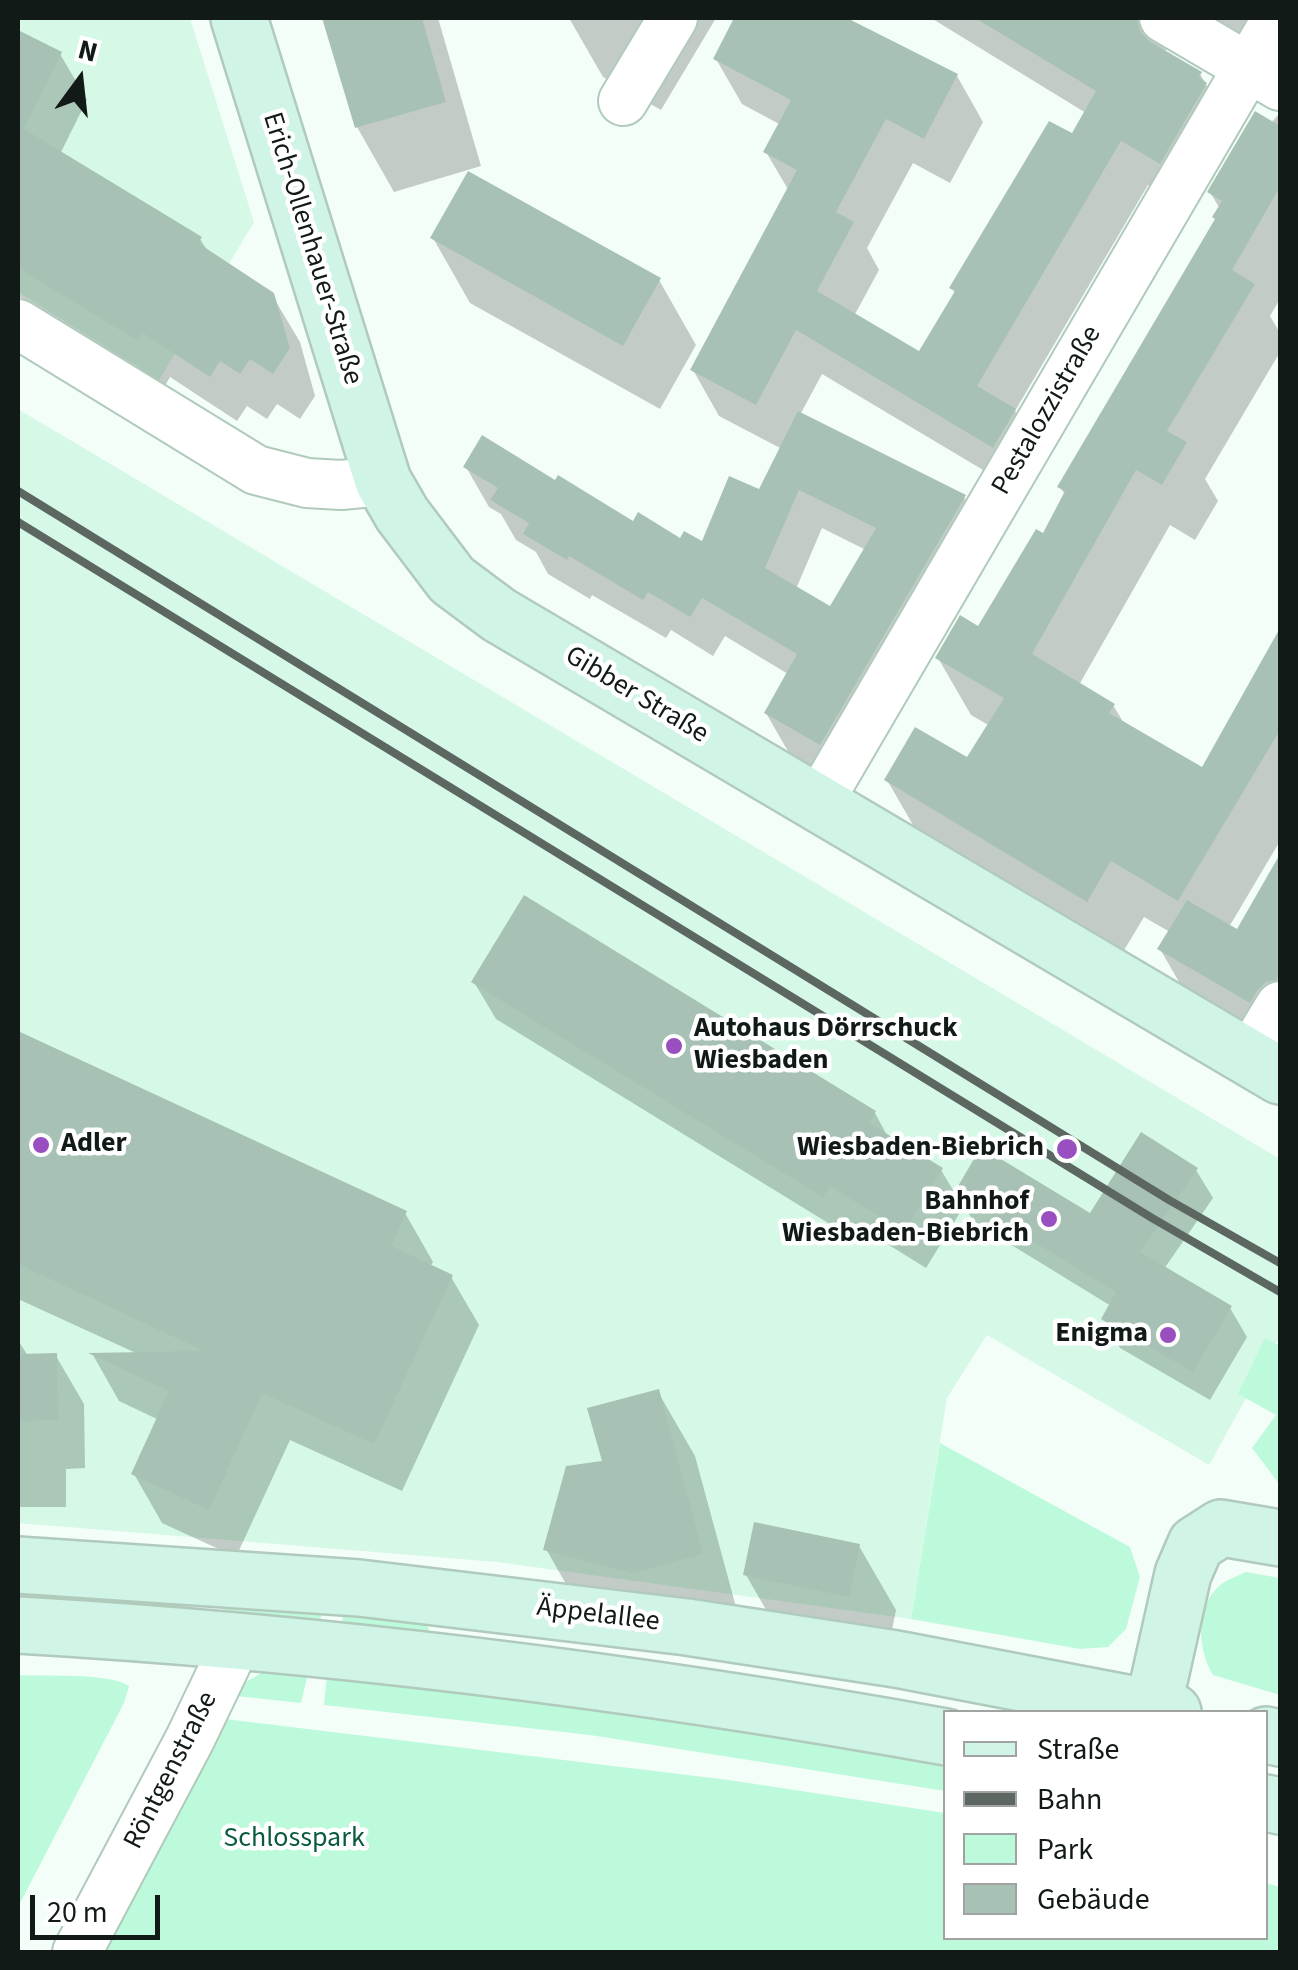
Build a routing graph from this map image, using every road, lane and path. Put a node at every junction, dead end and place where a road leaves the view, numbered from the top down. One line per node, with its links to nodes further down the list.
1 (239, 18): 8 (main road, Erich-Ollenhauer-Straße)
2 (673, 18): 6 (street)
3 (1164, 18): 5 (street)
4 (1276, 18): 5 (street, Pestalozzistraße)
5 (1264, 76): 9 (street, Pestalozzistraße)
6 (624, 101)
7 (18, 324): 8 (street)
8 (383, 480): 9 (main road, Gibber Straße)
9 (818, 803): 11 (main road, Gibber Straße)
10 (1280, 1006): 11 (street)
11 (1265, 1066)
12 (1280, 1538): 17 (main road)
13 (18, 1565): 16 (main road, Äppelallee)
14 (18, 1625): 15 (main road)
15 (238, 1641): 18 (main road); 19 (street, Röntgenstraße)
16 (1154, 1710)
17 (1159, 1710)
18 (943, 1736)
19 (77, 1952)

